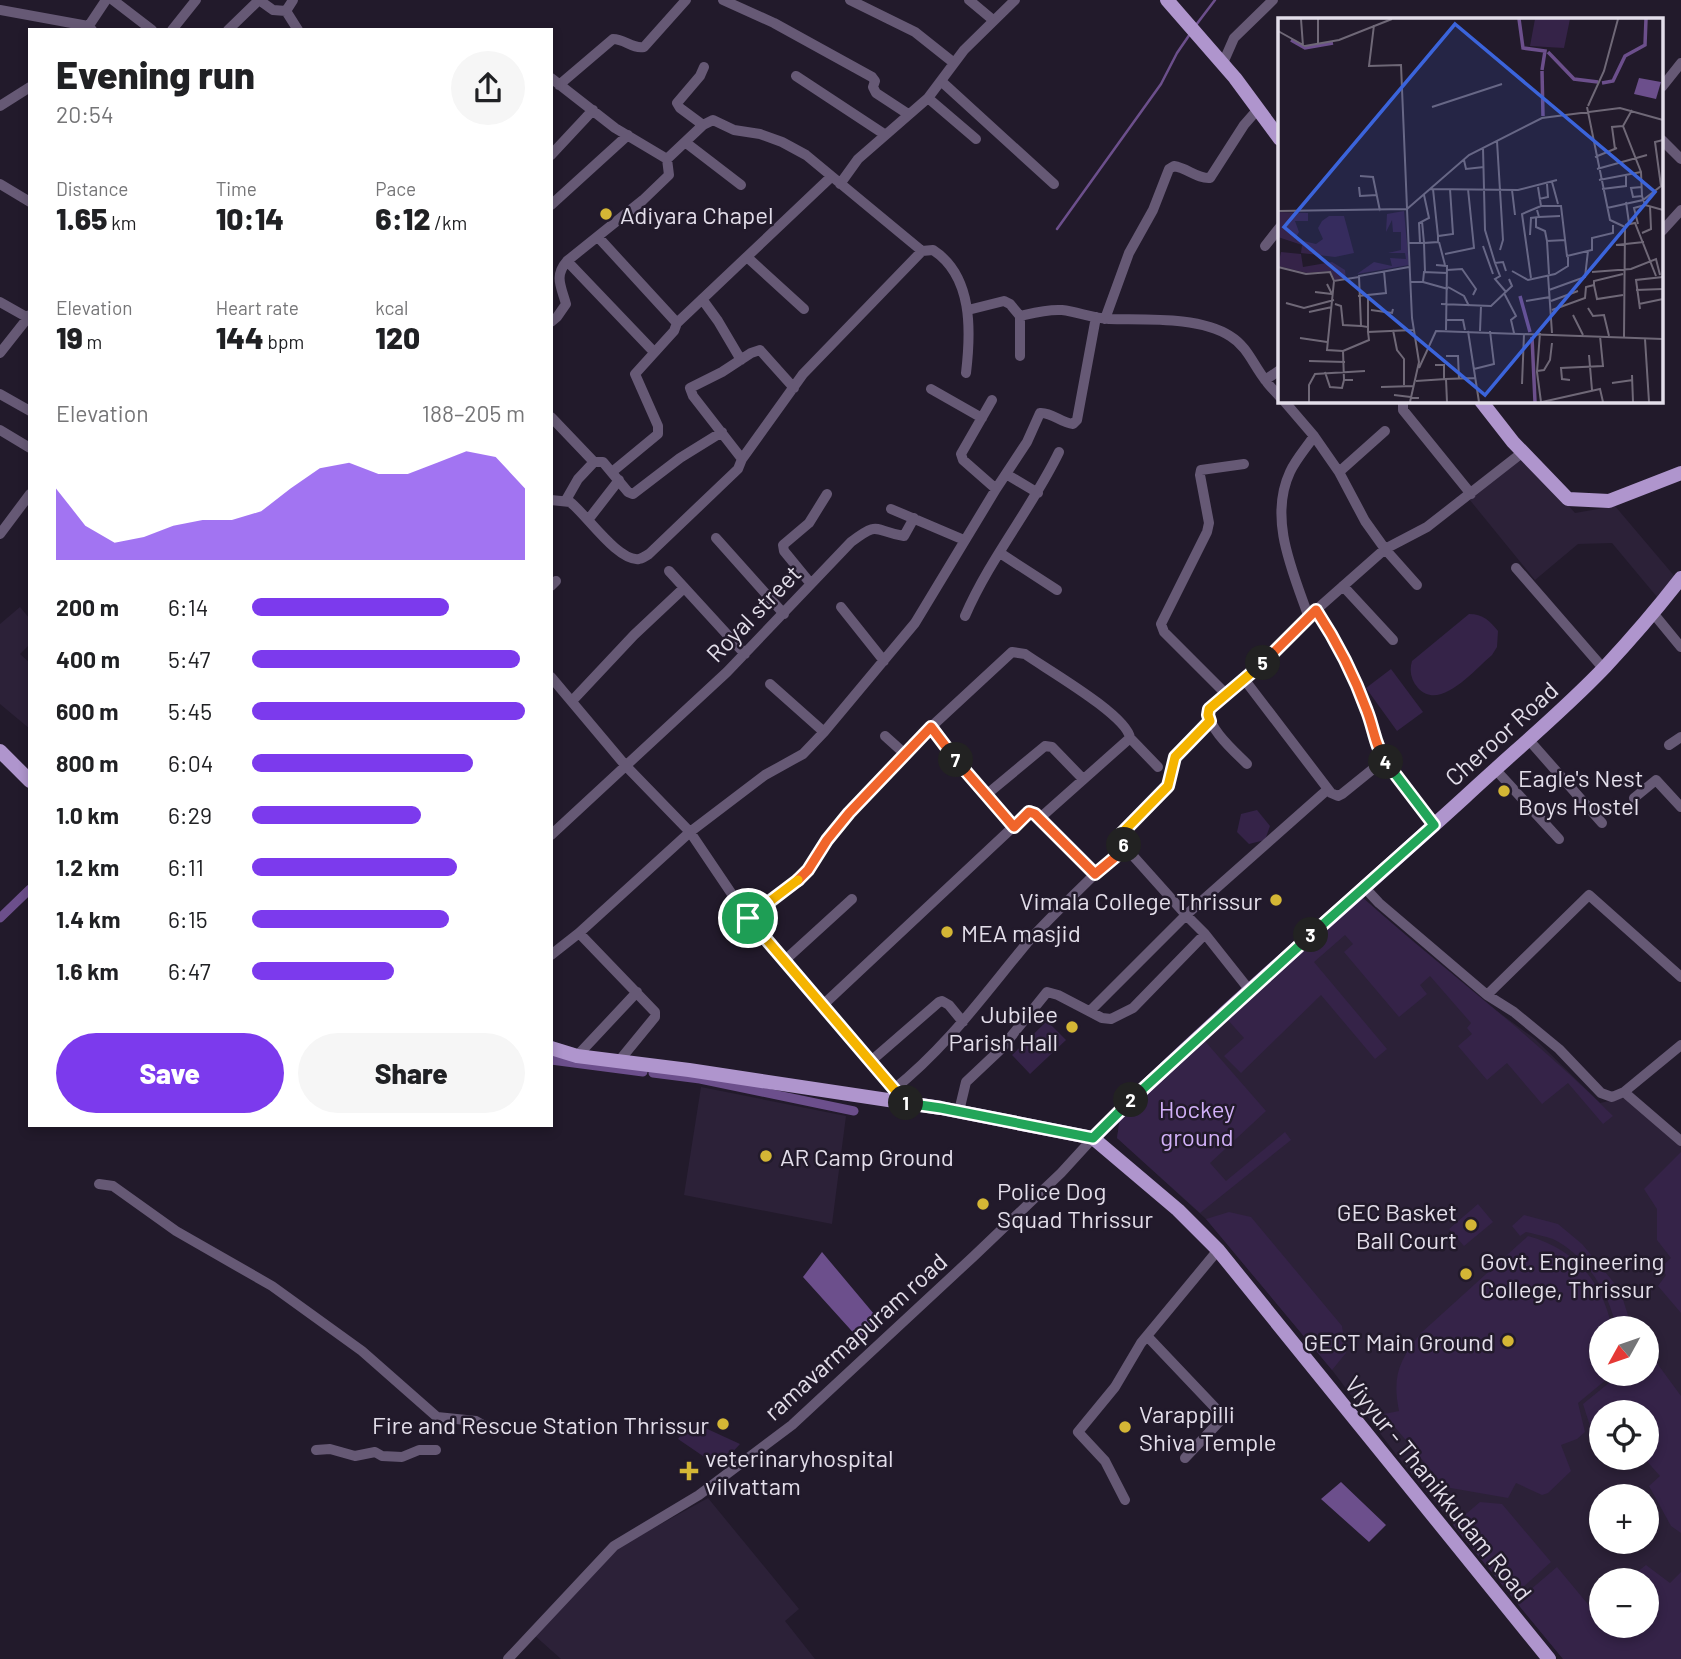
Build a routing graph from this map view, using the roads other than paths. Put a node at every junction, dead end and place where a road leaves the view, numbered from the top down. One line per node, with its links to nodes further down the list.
1 (106, 0): 17 (street)
2 (113, 0): 18 (street)
3 (196, 0): 19 (street)
4 (259, 0): 14 (street); 20 (street)
5 (293, 0): 14 (street)
6 (686, 0): 27 (street)
7 (723, 0): 35 (street)
8 (850, 0): 22 (street)
9 (969, 0): 15 (street)
10 (1016, 0): 15 (street)
11 (1167, 0): 23 (main road)
12 (1273, 0): 23 (street)
13 (0, 10): 16 (street)
14 (286, 11): 21 (street)
15 (993, 20): 22 (street)
16 (83, 28)
17 (89, 28)
18 (149, 28)
19 (174, 28)
20 (230, 28)
21 (297, 28)
22 (954, 63): 28 (street)
23 (1223, 63): 33 (main road)
24 (1681, 63): 29 (street)
25 (704, 67): 36 (street)
26 (796, 76): 37 (street)
27 (555, 81): 34 (street)
28 (941, 81): 31 (street); 48 (street)
29 (1664, 84)
30 (28, 88): 32 (street)
31 (928, 98): 35 (street); 40 (street)
32 (0, 106)
33 (1258, 109): 39 (main road); 67 (street)
34 (593, 110): 38 (street); 43 (street)
35 (908, 114): 37 (street)
36 (703, 125): 41 (street); 46 (street)
37 (884, 134): 46 (street)
38 (628, 135): 44 (street); 51 (street)
39 (1278, 136)
40 (976, 139)
41 (685, 142): 44 (street); 49 (street)
42 (1664, 142): 45 (street)
43 (553, 153)
44 (667, 159): 55 (street)
45 (1681, 159)
46 (836, 181): 57 (street); 58 (street)
47 (0, 184): 50 (street)
48 (1054, 184)
49 (741, 185)
50 (28, 201)
51 (553, 203)
52 (1681, 210): 53 (street)
53 (1664, 229)
54 (1278, 230): 56 (street)
55 (598, 237): 59 (street); 69 (street)
56 (1265, 246)
57 (922, 251): 63 (street); 77 (street)
58 (747, 257): 60 (street); 62 (street)
59 (567, 261): 68 (street); 71 (street)
60 (702, 299): 69 (street); 73 (street)
61 (0, 302): 64 (street)
62 (804, 309)
63 (968, 310): 65 (street); 75 (street)
64 (28, 316)
65 (1020, 316): 67 (street); 72 (street)
66 (28, 318): 70 (street)
67 (1101, 318): 76 (street); 100 (street)
68 (553, 320)
69 (677, 323): 71 (street)
70 (0, 352)
71 (654, 352): 101 (street)
72 (1020, 356)
73 (741, 360): 77 (street); 90 (street)
74 (1278, 371): 76 (street)
75 (966, 373)
76 (1265, 380): 80 (street)
77 (793, 388): 95 (street)
78 (931, 389): 86 (street)
79 (0, 394): 85 (street)
80 (1278, 395)
81 (992, 400): 86 (street)
82 (1285, 402): 91 (street)
83 (1403, 402): 105 (street)
84 (1488, 404): 94 (main road)
85 (28, 410)
86 (982, 418): 102 (street)
87 (553, 419): 96 (street)
88 (0, 430): 92 (street)
89 (1385, 431): 98 (street)
90 (722, 432): 95 (street); 101 (street)
91 (1314, 436): 98 (street); 128 (street)
92 (28, 447)
93 (1059, 452): 103 (street)
94 (1523, 452): 99 (main road); 105 (street)
95 (742, 459): 111 (street)
96 (594, 462): 101 (street); 108 (street)
97 (1244, 464): 138 (street)
98 (1339, 471): 115 (street)
99 (1681, 472)
100 (1006, 474): 102 (street); 103 (street)
101 (615, 476): 111 (street)
102 (996, 489): 114 (street)
103 (1038, 493): 116 (street)
104 (827, 494): 120 (street)
105 (1471, 494): 115 (street)
106 (28, 497): 112 (street)
107 (553, 500): 108 (street)
108 (566, 500): 111 (street)
109 (891, 509): 110 (street)
110 (914, 519): 114 (street); 120 (street, Royal street)
111 (588, 520)
112 (0, 534)
113 (716, 538): 127 (street)
114 (964, 540): 133 (street)
115 (1385, 549): 121 (street); 122 (street)
116 (1000, 553): 124 (street); 129 (street)
117 (1516, 568): 134 (street)
118 (669, 571): 123 (street)
119 (1681, 578): 126 (main road, Cheroor Road)
120 (811, 584): 127 (street, Royal street)
121 (1417, 585)
122 (1343, 586): 128 (street); 130 (street)
123 (684, 588): 132 (street); 139 (street)
124 (1056, 590)
125 (841, 607): 133 (street)
126 (1653, 613): 131 (street); 134 (main road, Cheroor Road)
127 (785, 614): 132 (street, Royal street)
128 (1312, 614): 136 (street); 150 (street)
129 (965, 616)
130 (1393, 640)
131 (1681, 647)
132 (745, 654): 152 (street, Royal street)
133 (884, 662): 142 (street)
134 (1603, 668): 146 (main road, Cheroor Road)
135 (553, 679): 139 (street)
136 (1244, 679): 138 (street); 157 (street)
137 (770, 684): 142 (street)
138 (1226, 694): 140 (street)
139 (572, 701): 152 (street)
140 (1210, 721): 151 (street); 168 (street)
141 (931, 727): 145 (street); 149 (street); 158 (street)
142 (824, 732): 165 (street)
143 (885, 736): 149 (street)
144 (1681, 737): 147 (street)
145 (1130, 738): 153 (street); 156 (street)
146 (1528, 739): 154 (main road, Cheroor Road); 162 (street)
147 (1669, 745)
148 (0, 751): 155 (main road)
149 (905, 754): 173 (street)
150 (1384, 760): 157 (street); 163 (street)
151 (1247, 764)
152 (625, 765): 165 (street); 166 (street, Royal street)
153 (1158, 767)
154 (1495, 769): 163 (main road, Cheroor Road); 167 (street)
155 (28, 779)
156 (1083, 779): 158 (street); 161 (street)
157 (1327, 790): 172 (street)
158 (986, 795): 164 (street)
159 (1634, 797): 160 (street)
160 (1681, 807)
161 (1040, 818): 164 (street); 169 (street)
162 (1602, 823)
163 (1434, 825): 170 (main road, Cheroor Road)
164 (1014, 827): 183 (street)
165 (690, 832): 173 (street); 174 (street)
166 (553, 833)
167 (1559, 839)
168 (1126, 848): 169 (street); 172 (street)
169 (1095, 874): 185 (street)
170 (1365, 888): 181 (main road, Cheroor Road); 182 (street)
171 (852, 899): 178 (street)
172 (1186, 915): 175 (street); 184 (street)
173 (748, 918): 178 (street)
174 (579, 933): 176 (street); 180 (street)
175 (1205, 934): 181 (street); 184 (street)
176 (553, 953)
177 (1681, 959): 179 (street)
178 (784, 961): 183 (street)
179 (1677, 973): 182 (street)
180 (637, 992): 188 (street); 189 (street)
181 (1251, 992): 195 (main road, Cheroor Road)
182 (1487, 995): 192 (street)
183 (823, 1005): 190 (street)
184 (1090, 1011): 194 (street)
185 (963, 1022): 190 (street); 191 (street)
186 (1681, 1045): 192 (street)
187 (553, 1049): 188 (main road, Viyyur - Thanikkudam Road)
188 (577, 1056): 189 (main road, Viyyur - Thanikkudam Road)
189 (619, 1061): 193 (main road, Viyyur - Thanikkudam Road)
190 (871, 1061): 191 (street)
191 (893, 1090): 193 (street)
192 (1624, 1092): 196 (street)
193 (903, 1103): 194 (main road, Viyyur - Thanikkudam Road)
194 (959, 1111): 195 (main road, Viyyur - Thanikkudam Road)
195 (1093, 1138): 198 (main road, Viyyur - Thanikkudam Road); 205 (street, ramavarmapuram road)
196 (1681, 1141)
197 (99, 1184): 200 (street)
198 (1218, 1250): 199 (street); 206 (main road, Viyyur - Thanikkudam Road)
199 (1147, 1336): 203 (street); 204 (street)
200 (494, 1431)
201 (316, 1450): 202 (street)
202 (436, 1450)
203 (1185, 1458)
204 (1125, 1500)
205 (508, 1659)
206 (1549, 1659)

